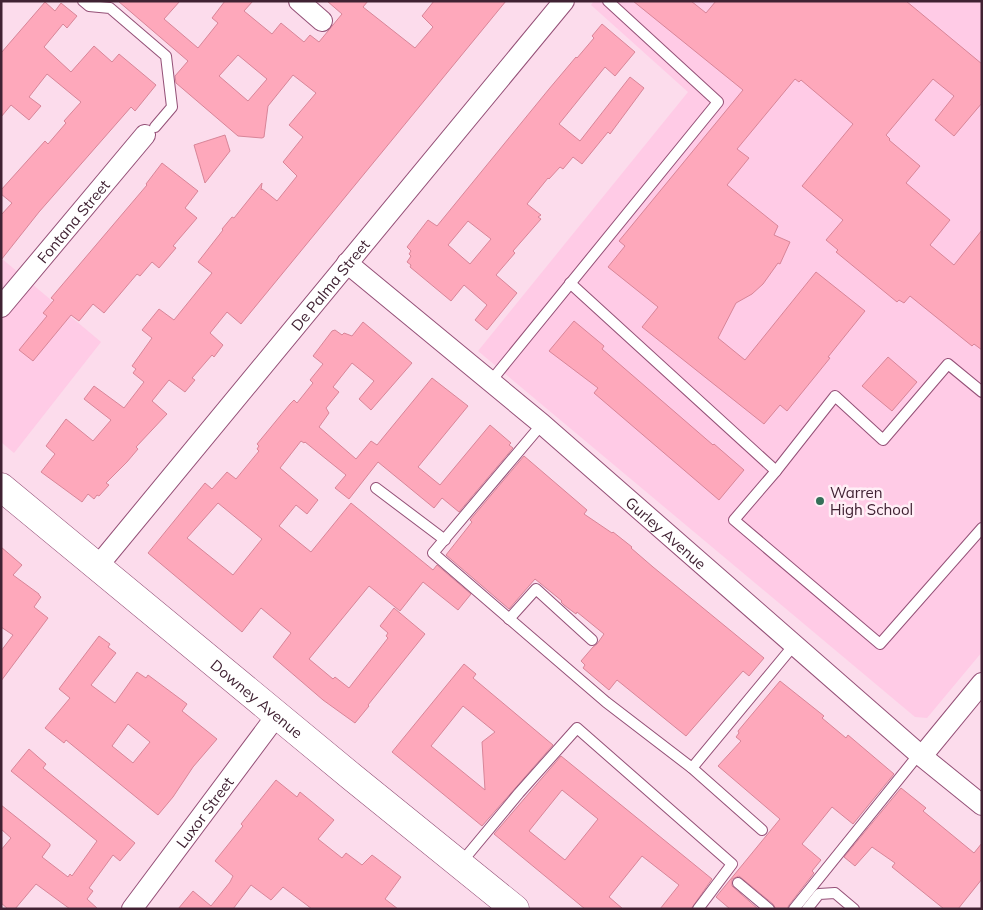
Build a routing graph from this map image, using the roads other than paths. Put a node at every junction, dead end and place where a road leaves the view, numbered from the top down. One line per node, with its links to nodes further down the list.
1 (83, 1): 6 (lane)
2 (299, 1): 5 (street)
3 (564, 1): 7 (street, De Palma Street)
4 (608, 1): 8 (lane)
5 (322, 21)
6 (150, 131): 9 (street, Fontana Street)
7 (347, 263): 10 (street, Gurley Avenue); 18 (street, De Palma Street)
8 (570, 283): 10 (lane); 13 (lane)
9 (1, 307)
10 (491, 381): 12 (street, Gurley Avenue)
11 (982, 392): 13 (lane)
12 (542, 424): 17 (lane); 21 (street, Gurley Avenue)
13 (776, 471): 16 (lane)
14 (1, 487): 18 (main road, Downey Avenue)
15 (376, 488): 17 (lane)
16 (982, 528)
17 (445, 540): 19 (lane)
18 (97, 567): 23 (main road, Downey Avenue)
19 (509, 619): 20 (lane); 25 (lane)
20 (592, 640)
21 (794, 644): 24 (street, Gurley Avenue); 25 (lane)
22 (982, 683): 24 (street)
23 (277, 716): 28 (main road, Downey Avenue); 31 (street, Luxor Street)
24 (921, 755): 26 (street, Gurley Avenue); 34 (lane)
25 (692, 768): 27 (lane)
26 (982, 805)
27 (762, 830)
28 (460, 865): 30 (main road, Downey Avenue); 32 (lane)
29 (738, 883): 33 (lane)
30 (506, 906)
31 (132, 909)
32 (698, 909)
33 (769, 909)
34 (794, 909)
35 (807, 909): 36 (lane)
36 (854, 909)

